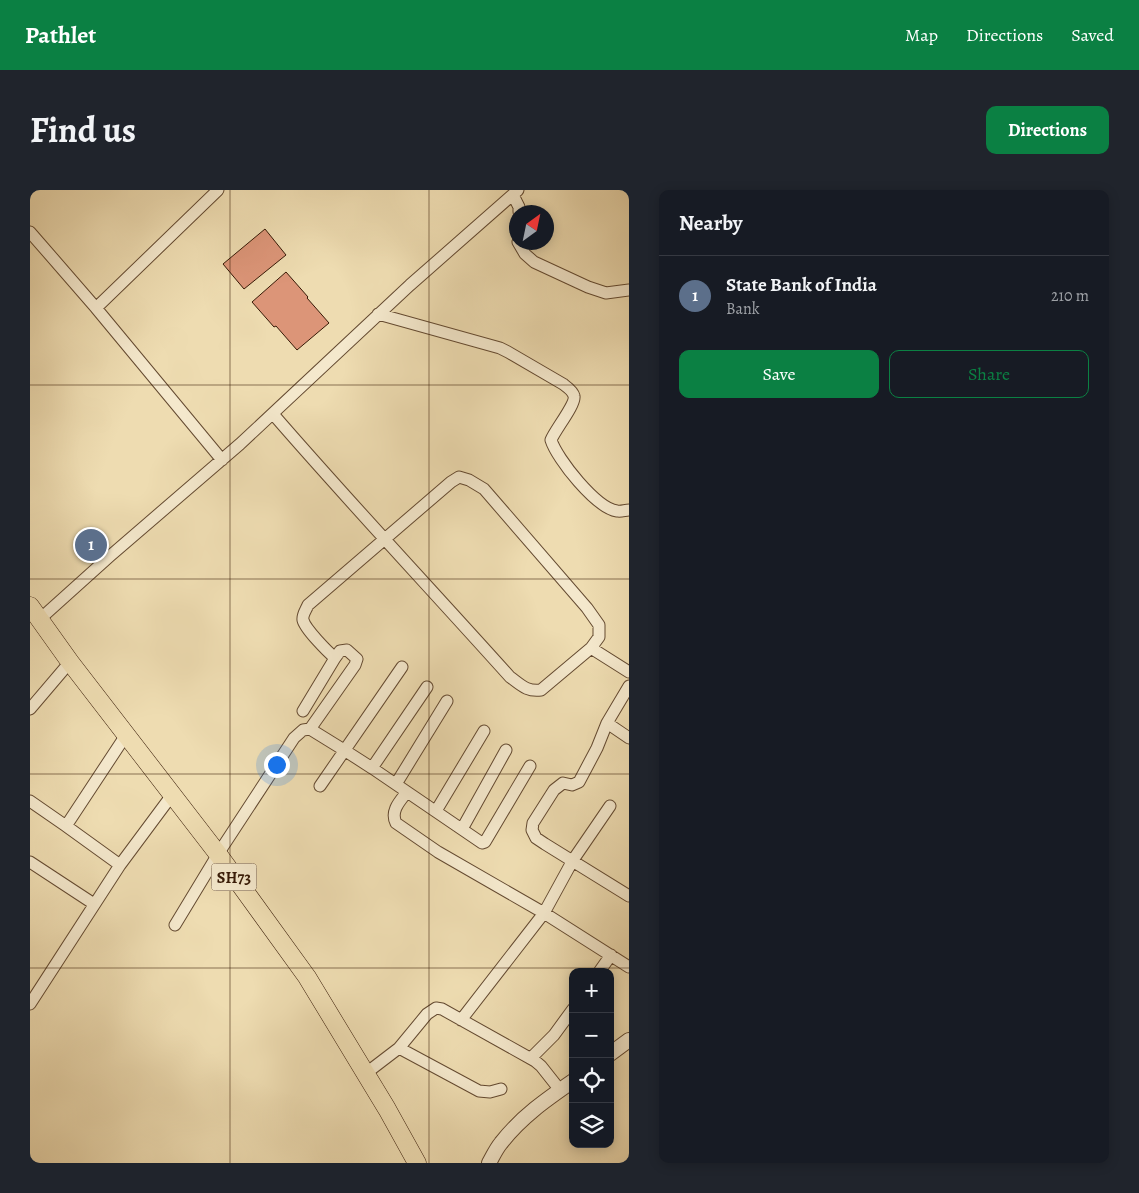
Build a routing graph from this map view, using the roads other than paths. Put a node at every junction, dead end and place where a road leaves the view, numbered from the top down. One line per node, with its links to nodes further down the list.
1 (218, 190): 7 (street)
2 (516, 192): 3 (street); 8 (street)
3 (519, 205)
4 (30, 232): 7 (street)
5 (523, 250): 6 (street)
6 (629, 290)
7 (96, 308): 10 (street)
8 (378, 314): 9 (street); 11 (street)
9 (273, 414): 10 (street); 12 (street)
10 (222, 460): 13 (street)
11 (629, 510)
12 (385, 539): 14 (street); 14 (street); 15 (street)
13 (35, 613): 16 (main road, SH73)
14 (591, 648): 18 (street)
15 (335, 658): 24 (street); 26 (street)
16 (70, 662): 23 (street); 28 (main road, SH73)
17 (402, 667): 30 (street)
18 (629, 672)
19 (427, 687): 33 (street)
20 (628, 689): 22 (street)
21 (447, 701): 34 (street)
22 (624, 706): 25 (street)
23 (30, 709)
24 (303, 711)
25 (607, 723): 29 (street); 44 (street)
26 (310, 730): 30 (street); 43 (street)
27 (484, 730): 40 (street)
28 (126, 735): 37 (main road, SH73); 41 (street)
29 (629, 738)
30 (344, 750): 33 (street); 35 (street)
31 (506, 750): 42 (street)
32 (530, 766): 42 (street)
33 (372, 768): 34 (street)
34 (396, 784): 36 (street)
35 (320, 786)
36 (407, 792): 40 (street); 50 (street)
37 (172, 795): 43 (main road, SH73); 46 (street)
38 (30, 801): 41 (street)
39 (610, 806): 44 (street)
40 (436, 811): 42 (street)
41 (66, 826): 46 (street)
42 (462, 829)
43 (218, 854): 51 (street); 62 (main road, SH73)
44 (573, 860): 48 (street); 50 (street)
45 (30, 862): 49 (street)
46 (120, 865): 49 (street)
47 (629, 881): 48 (street)
48 (626, 894)
49 (94, 904): 55 (street)
50 (544, 913): 52 (street); 57 (street)
51 (176, 925)
52 (611, 955): 53 (street); 54 (street)
53 (629, 967)
54 (602, 968)
55 (30, 1004)
56 (570, 1013): 61 (street)
57 (461, 1020): 59 (street); 61 (street)
58 (629, 1040): 60 (street)
59 (399, 1048): 62 (street); 64 (street)
60 (614, 1051)
61 (530, 1058): 65 (street)
62 (366, 1074): 66 (main road, SH73)
63 (569, 1084): 65 (street)
64 (501, 1089)
65 (560, 1090): 67 (street)
66 (417, 1163)
67 (489, 1163)

